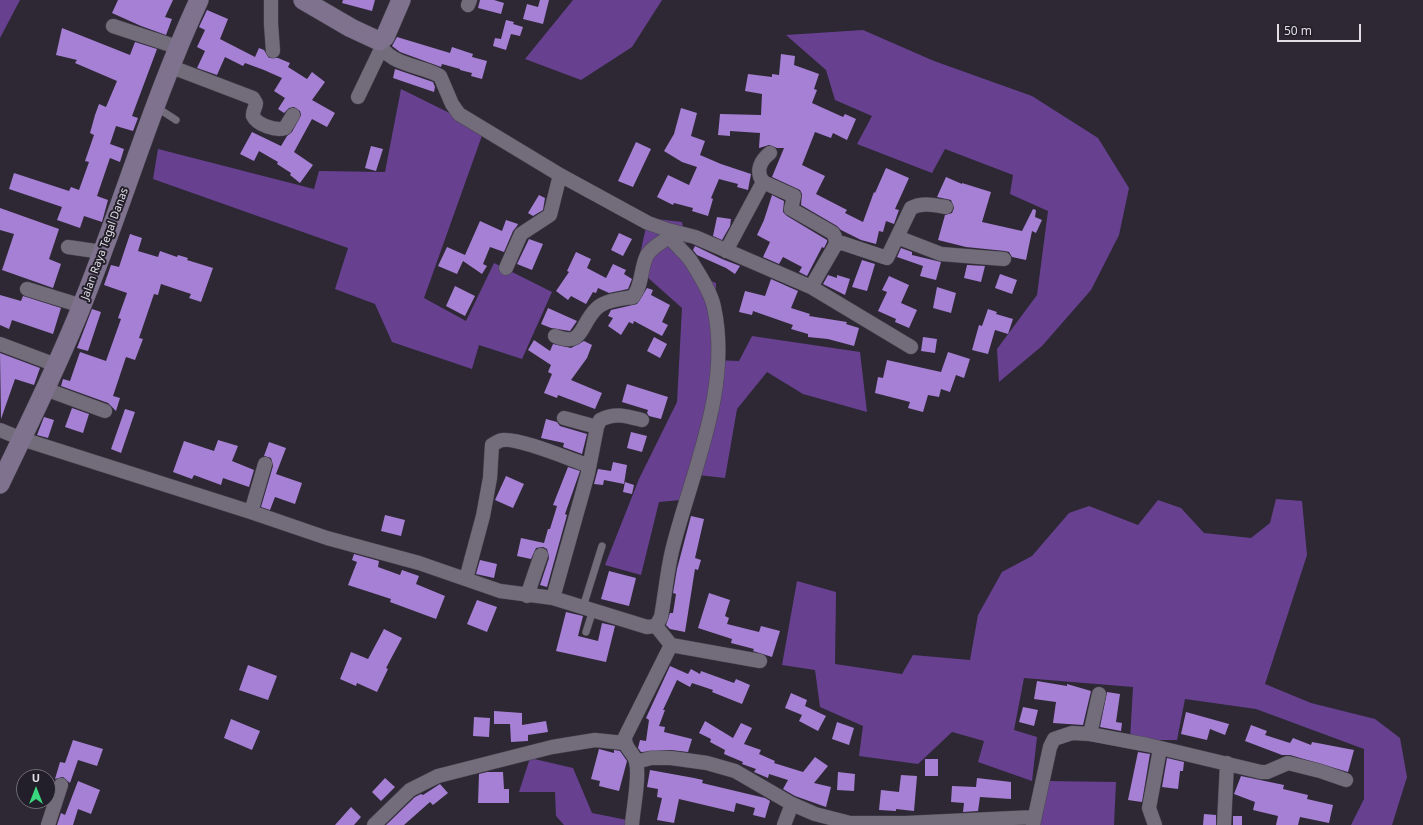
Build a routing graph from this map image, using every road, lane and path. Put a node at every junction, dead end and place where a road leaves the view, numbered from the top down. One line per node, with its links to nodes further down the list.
1 (199, 0): 7 (street, Jalan Raya Tegal Danas)
2 (271, 0): 8 (street)
3 (303, 0): 6 (street)
4 (401, 0): 6 (street)
5 (113, 26): 7 (street)
6 (380, 45): 10 (street); 15 (street)
7 (177, 47): 9 (street, Jalan Raya Tegal Danas)
8 (274, 51)
9 (169, 66): 11 (street, Jalan Raya Tegal Danas); 12 (street)
10 (358, 97)
11 (154, 106): 13 (lane); 23 (street, Jalan Raya Tegal Danas)
12 (293, 115)
13 (176, 120)
14 (770, 153): 16 (street)
15 (560, 175): 18 (street); 25 (street)
16 (763, 182): 20 (street); 22 (street)
17 (946, 207): 19 (street)
18 (668, 234): 22 (street); 29 (street); 50 (street)
19 (897, 237): 20 (street); 24 (street)
20 (836, 244): 26 (street)
21 (68, 247): 23 (street)
22 (726, 251): 26 (street)
23 (102, 252): 28 (street, Jalan Raya Tegal Danas)
24 (1004, 259)
25 (506, 268)
26 (811, 287): 31 (street)
27 (27, 290): 28 (street)
28 (82, 306): 32 (street, Jalan Raya Tegal Danas)
29 (555, 336)
30 (0, 344): 32 (street)
31 (911, 347)
32 (56, 365): 33 (street, Jalan Raya Tegal Danas)
33 (45, 389): 34 (street); 39 (street, Jalan Raya Tegal Danas)
34 (105, 411)
35 (564, 418): 37 (street)
36 (642, 420): 37 (street)
37 (597, 427): 41 (street)
38 (0, 430): 39 (street)
39 (22, 439): 42 (street, Jalan Raya Tegal Danas); 43 (street)
40 (265, 464): 43 (street)
41 (588, 467): 46 (street); 48 (street)
42 (0, 484)
43 (251, 512): 46 (street)
44 (602, 546): 49 (lane)
45 (541, 555): 47 (street)
46 (466, 579): 47 (street)
47 (527, 596): 48 (street)
48 (553, 598): 49 (street)
49 (588, 608): 50 (street); 51 (lane)
50 (656, 626): 52 (street)
51 (586, 632)
52 (671, 645): 53 (street); 56 (street)
53 (760, 661)
54 (1099, 694): 55 (street)
55 (1090, 734): 57 (street); 63 (street)
56 (624, 743): 58 (street); 66 (street)
57 (1160, 749): 59 (street); 69 (street)
58 (636, 762): 62 (street); 67 (street)
59 (1227, 763): 60 (street); 70 (street)
60 (1346, 780)
61 (61, 784): 65 (street)
62 (792, 804): 64 (street); 68 (street)
63 (1034, 821): 64 (street)
64 (850, 824)
65 (48, 825)
66 (374, 825)
67 (632, 825)
68 (784, 825)
69 (1155, 825)
70 (1224, 825)

